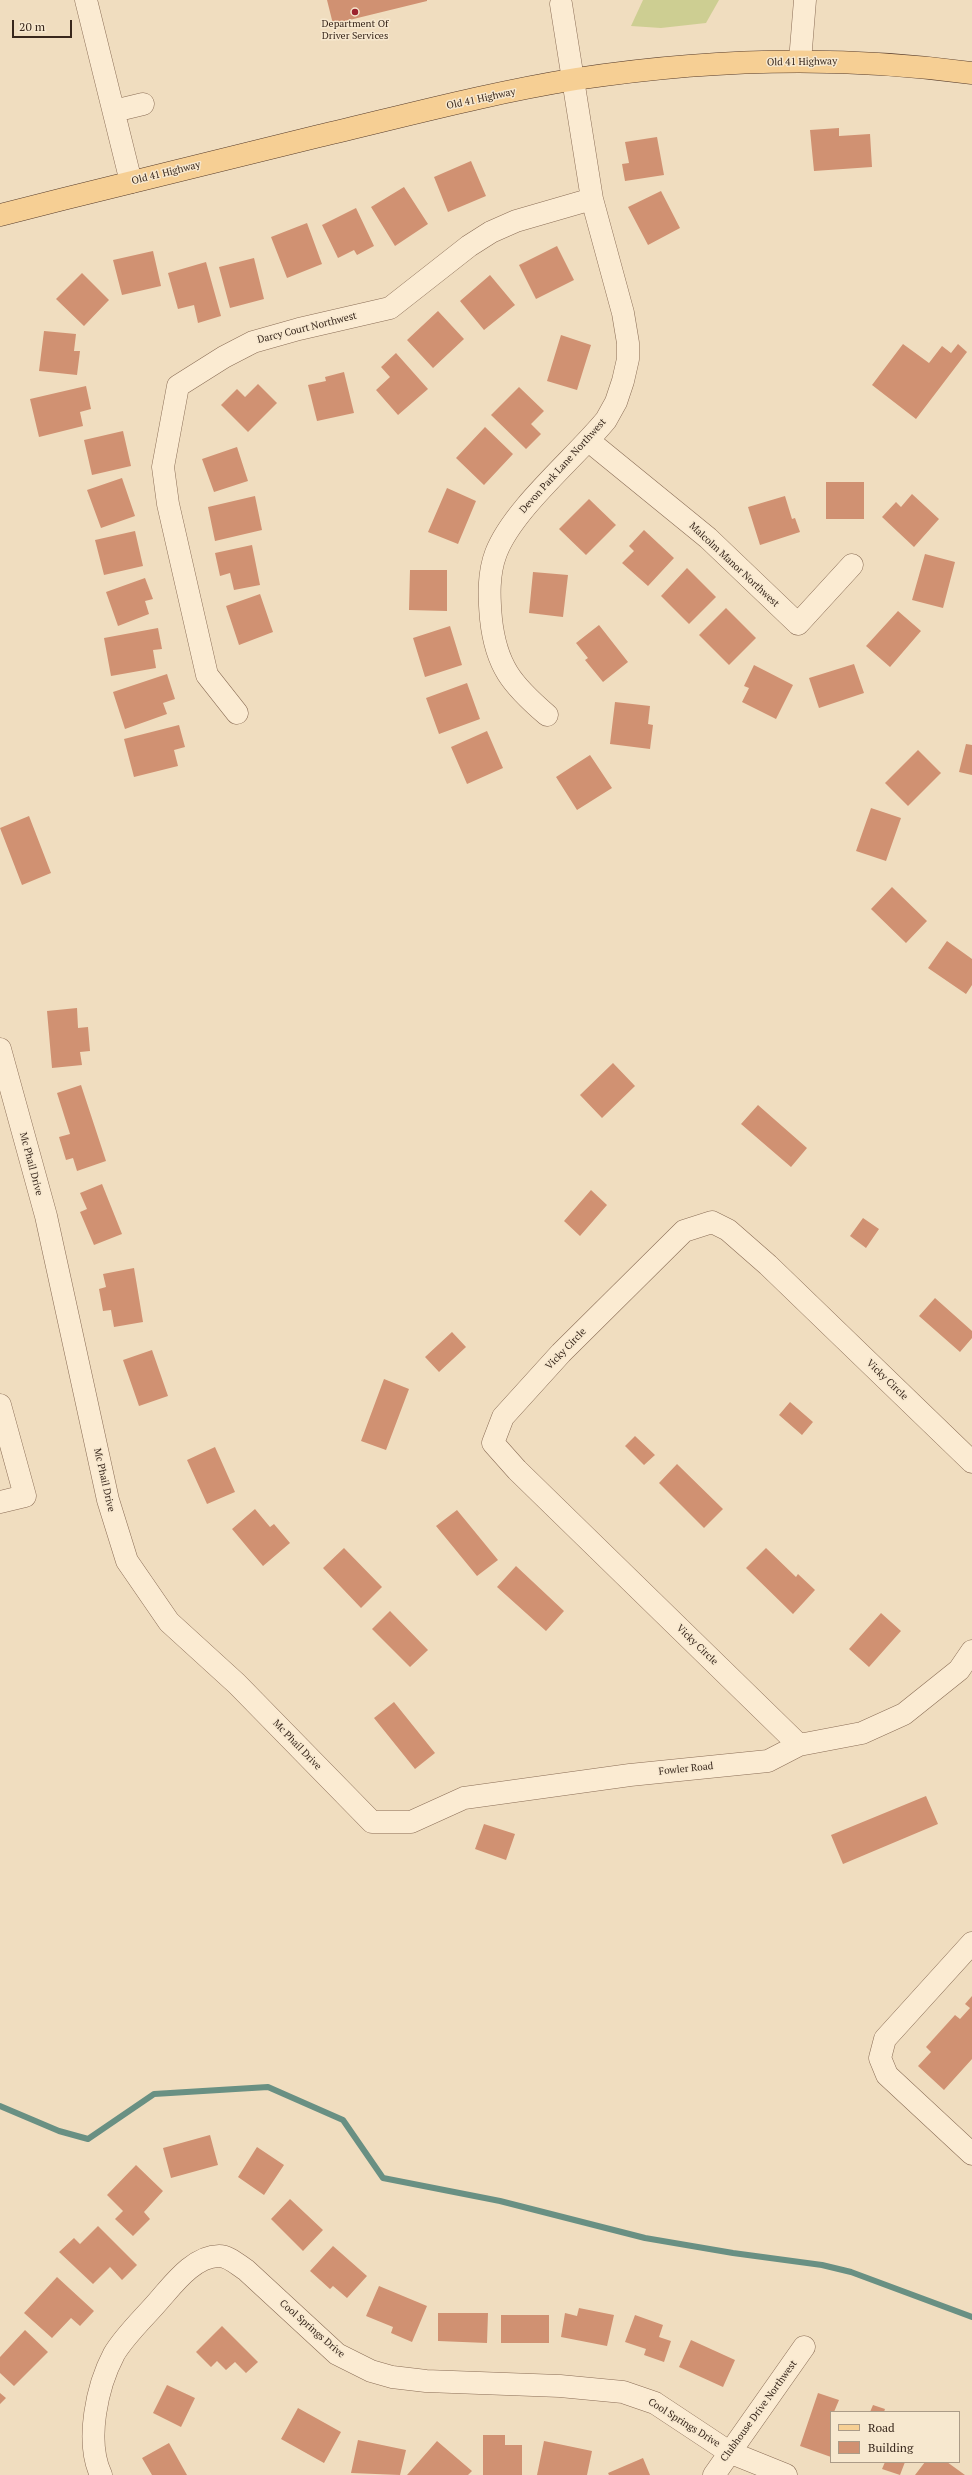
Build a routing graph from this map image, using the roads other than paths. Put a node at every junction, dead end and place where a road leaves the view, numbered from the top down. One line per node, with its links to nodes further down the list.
1 (86, 0): 8 (street)
2 (805, 0): 4 (street)
3 (561, 4): 6 (street, Devon Park Lane Northwest)
4 (800, 61): 5 (main road, Old 41 Highway); 6 (main road, Old 41 Highway)
5 (972, 73)
6 (574, 80): 9 (main road, Old 41 Highway); 10 (street, Devon Park Lane Northwest)
7 (143, 104): 8 (street)
8 (114, 111): 9 (street)
9 (131, 182): 11 (main road, Old 41 Highway)
10 (592, 199): 12 (street, Devon Park Lane Northwest); 14 (street, Darcy Court Northwest)
11 (0, 215)
12 (589, 441): 13 (street, Malcolm Manor Northwest); 15 (street, Devon Park Lane Northwest)
13 (852, 565)
14 (237, 714)
15 (546, 715)
16 (0, 1049): 22 (street, Mc Phail Drive)
17 (0, 1405): 19 (street)
18 (972, 1462): 21 (street, Vicky Circle)
19 (0, 1502)
20 (972, 1651): 21 (street, Fowler Road)
21 (799, 1745): 22 (street, Fowler Road)
22 (372, 1822)
23 (972, 1943): 24 (street)
24 (972, 2154)
25 (804, 2348): 26 (street, Clubhouse Drive Northwest)
26 (729, 2452): 27 (street, Cool Springs Drive); 28 (street, Clubhouse Drive Northwest); 29 (street, Cool Springs Drive)
27 (100, 2475)
28 (714, 2475)
29 (786, 2475)

